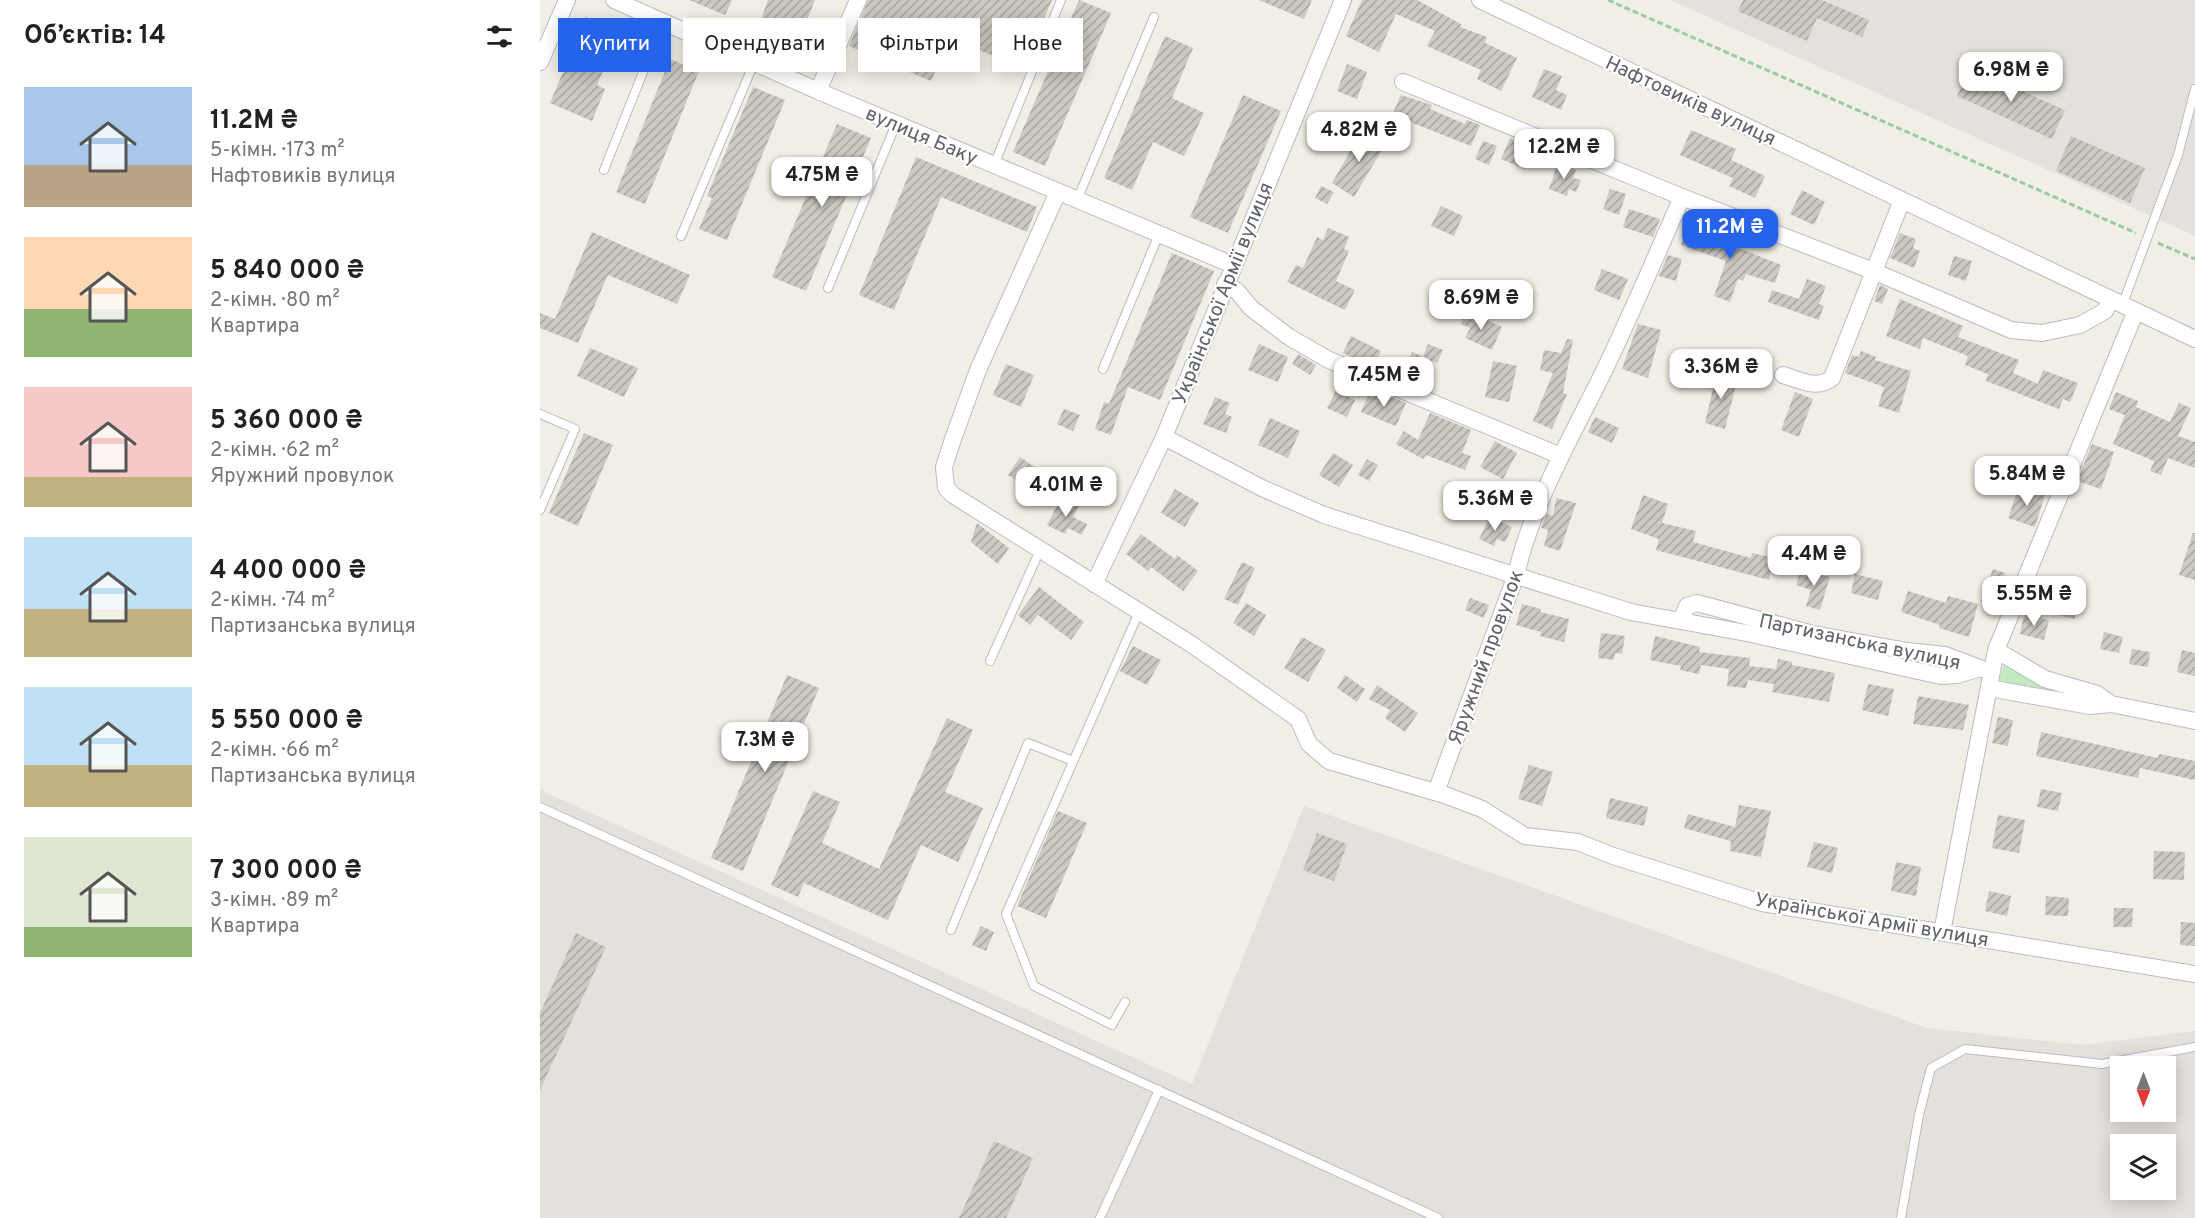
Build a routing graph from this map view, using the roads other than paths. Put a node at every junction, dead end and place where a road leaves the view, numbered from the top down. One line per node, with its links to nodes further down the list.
1 (567, 0): 9 (street)
2 (614, 0): 8 (street, вулиця Баку)
3 (858, 0): 15 (street)
4 (1061, 0): 17 (lane)
5 (1343, 0): 25 (street, Української Армії вулиця)
6 (1480, 0): 22 (street, Нафтовиків вулиця)
7 (1154, 17): 21 (lane)
8 (654, 18)
9 (540, 62)
10 (643, 72): 18 (lane)
11 (750, 72): 24 (lane)
12 (774, 72): 15 (street, вулиця Баку)
13 (1403, 81): 20 (street)
14 (2195, 88): 29 (lane)
15 (818, 92): 16 (street, вулиця Баку)
16 (896, 124): 17 (street, вулиця Баку); 28 (lane)
17 (994, 165): 19 (street, вулиця Баку)
18 (604, 170)
19 (1058, 192): 21 (street, вулиця Баку); 37 (street, Української Армії вулиця)
20 (1682, 197): 26 (street); 35 (street, Яружний провулок)
21 (1077, 200): 23 (street, вулиця Баку)
22 (1902, 200): 26 (street); 29 (street, Нафтовиків вулиця)
23 (1159, 234): 25 (street, вулиця Баку); 31 (lane)
24 (681, 236)
25 (1233, 265): 27 (street, Української Армії вулиця)
26 (1873, 271): 29 (street); 32 (street)
27 (1225, 284): 34 (street, Української Армії вулиця); 35 (street)
28 (828, 288)
29 (2122, 307): 30 (street, Нафтовиків вулиця); 41 (street)
30 (2195, 339)
31 (1103, 369)
32 (1783, 375)
33 (540, 414): 36 (lane)
34 (1164, 437): 38 (street, Партизанська вулиця); 39 (street, Української Армії вулиця)
35 (1561, 456): 38 (street, Яружний провулок)
36 (540, 510)
37 (1040, 550): 39 (street, Української Армії вулиця); 42 (lane)
38 (1516, 575): 43 (street, Партизанська вулиця); 48 (street, Яружний провулок)
39 (1094, 584): 40 (street, Української Армії вулиця)
40 (1139, 612): 47 (lane); 48 (street, Української Армії вулиця)
41 (1996, 650): 43 (street); 45 (street)
42 (990, 661)
43 (1985, 669): 44 (street)
44 (1989, 688): 45 (street); 51 (street)
45 (2111, 704): 46 (street)
46 (2195, 721)
47 (1073, 761): 50 (lane); 53 (lane)
48 (1436, 792): 51 (street, Української Армії вулиця)
49 (540, 807): 55 (lane)
50 (951, 930)
51 (1942, 932): 52 (street, Української Армії вулиця)
52 (2195, 974)
53 (1125, 1002)
54 (2195, 1047): 58 (lane)
55 (1159, 1090): 56 (lane); 57 (lane)
56 (1100, 1218)
57 (1438, 1218)
58 (1901, 1218)

